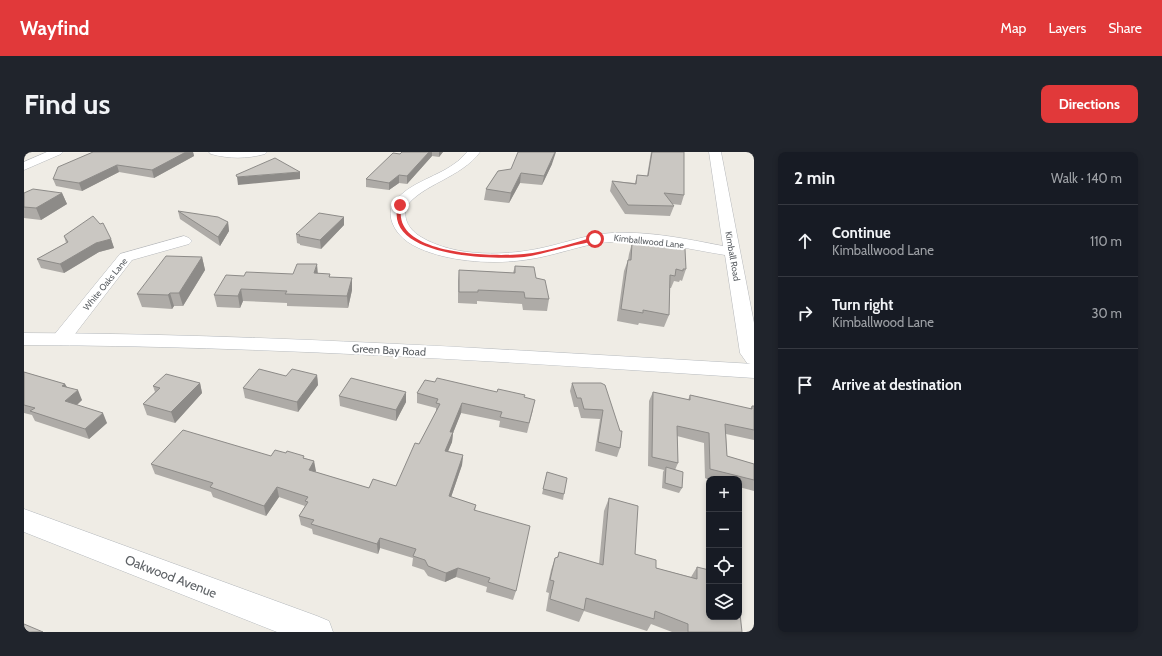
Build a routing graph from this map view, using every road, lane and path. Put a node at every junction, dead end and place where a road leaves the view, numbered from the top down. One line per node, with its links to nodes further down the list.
1 (58, 152): 6 (street)
2 (215, 152): 3 (street)
3 (261, 152)
4 (474, 152): 8 (street, Kimballwood Lane)
5 (715, 152): 8 (street, Kimball Road)
6 (24, 166)
7 (184, 241): 10 (street, White Oaks Lane)
8 (732, 252): 11 (street, Kimball Road)
9 (24, 339): 10 (street, Green Bay Road)
10 (61, 339): 12 (street, Green Bay Road)
11 (754, 359)
12 (754, 371)
13 (24, 520): 14 (street, Oakwood Avenue)
14 (317, 632)

